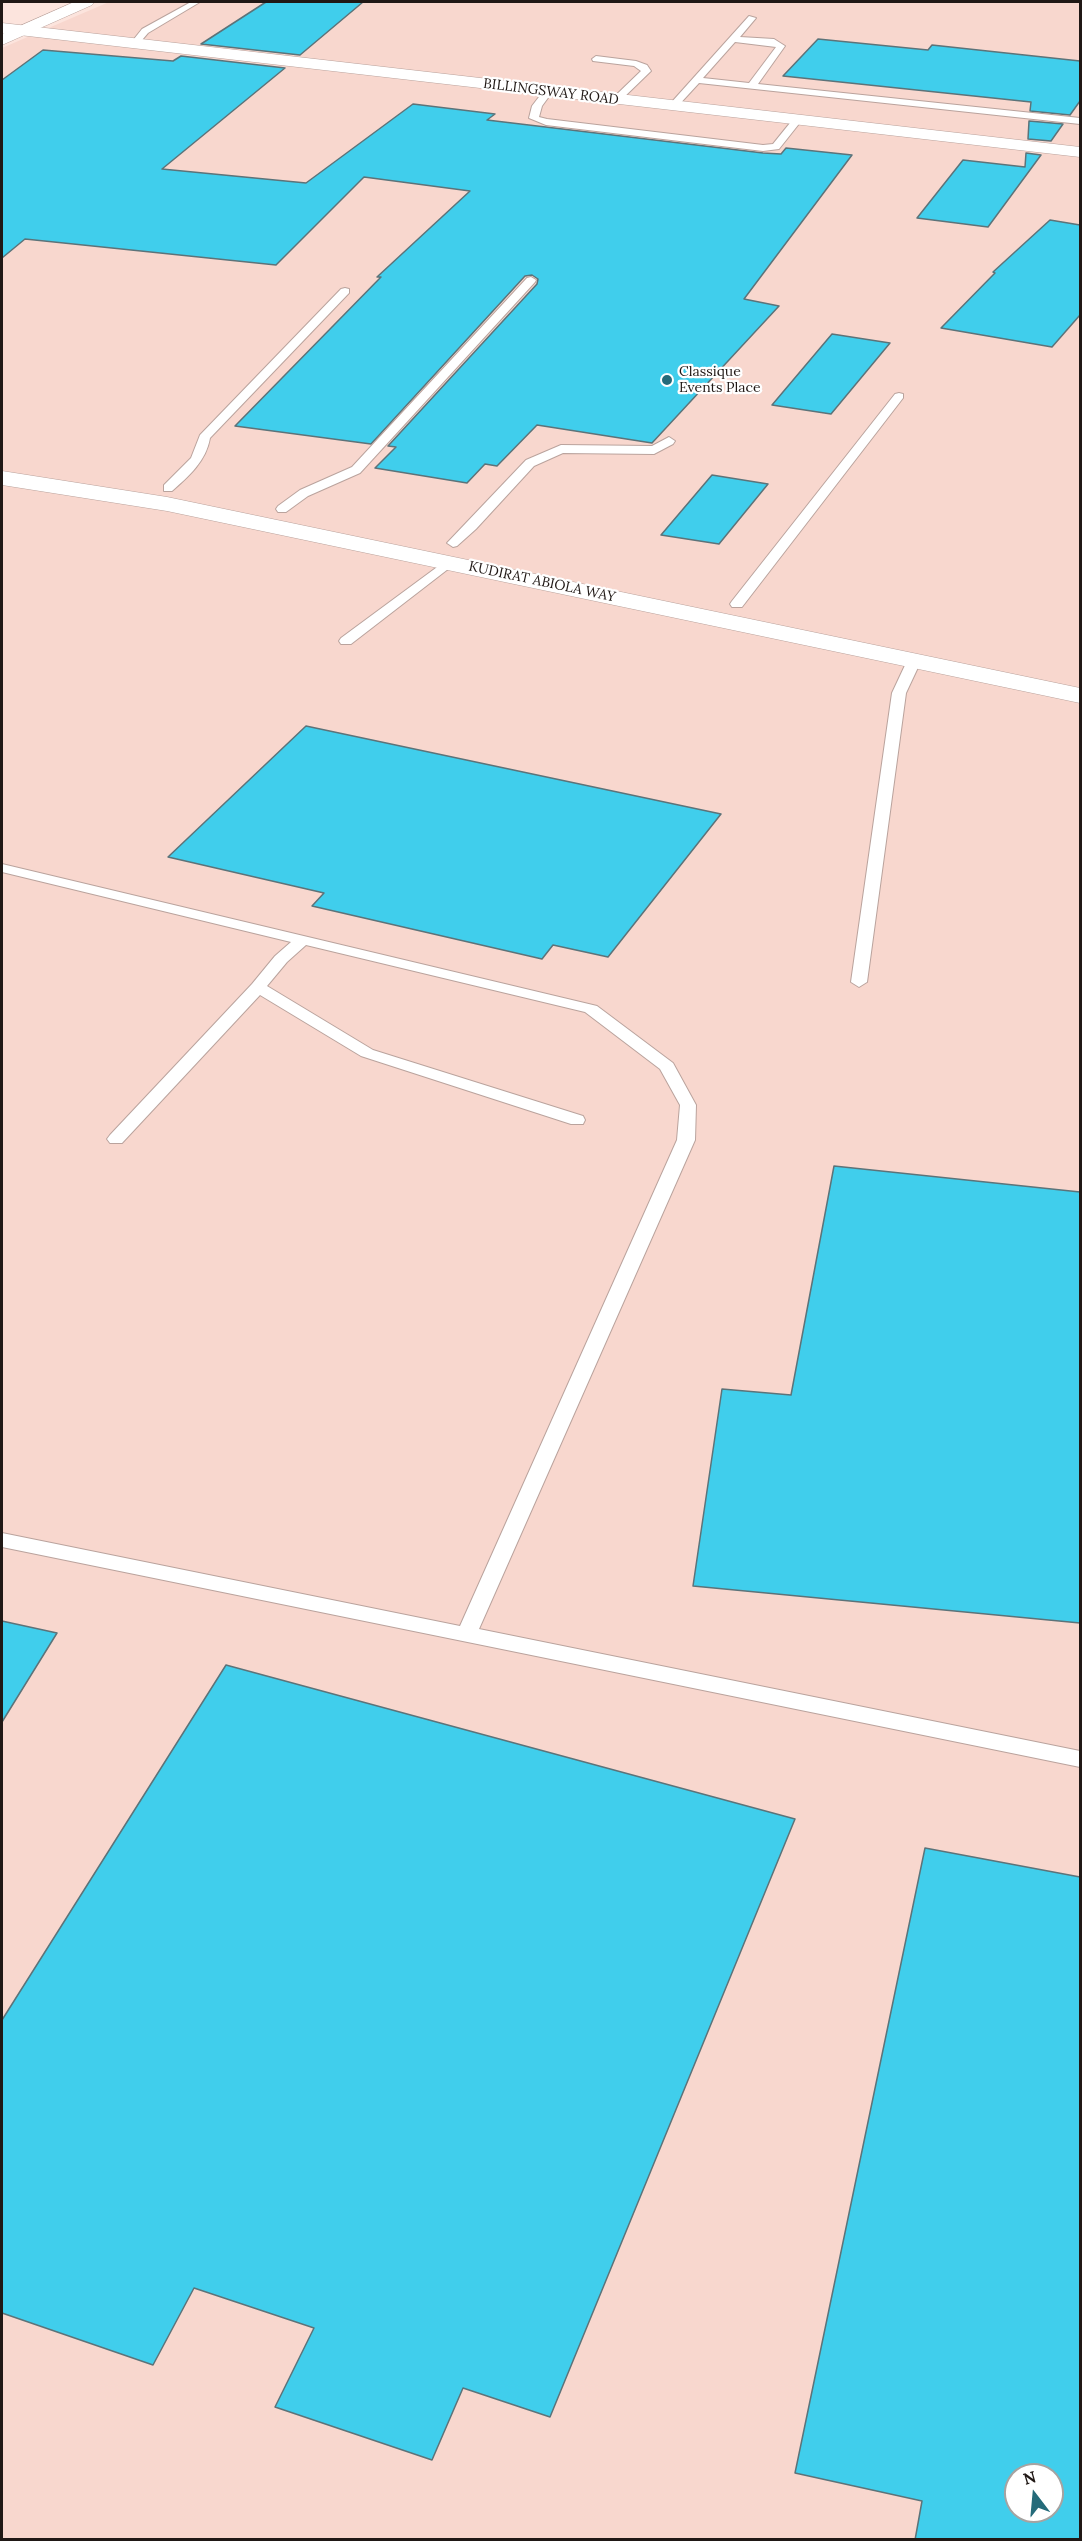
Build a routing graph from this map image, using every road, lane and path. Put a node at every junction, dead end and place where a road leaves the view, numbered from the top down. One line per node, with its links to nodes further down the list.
1 (86, 2): 5 (main road)
2 (196, 2): 8 (lane)
3 (752, 18): 6 (lane)
4 (2, 28): 5 (main road, BILLINGSWAY ROAD)
5 (22, 31): 7 (main road); 8 (main road, BILLINGSWAY ROAD)
6 (734, 39): 10 (lane); 11 (lane)
7 (2, 40)
8 (134, 44): 12 (main road, BILLINGSWAY ROAD)
9 (596, 59): 13 (lane)
10 (698, 80): 11 (lane); 14 (lane)
11 (752, 85): 16 (lane)
12 (548, 91): 13 (main road, BILLINGSWAY ROAD); 15 (lane)
13 (617, 99): 14 (main road, BILLINGSWAY ROAD)
14 (673, 106): 15 (main road, BILLINGSWAY ROAD)
15 (797, 120): 17 (main road, BILLINGSWAY ROAD)
16 (1080, 122)
17 (1080, 152)
18 (531, 280): 25 (lane)
19 (345, 291): 24 (lane)
20 (899, 396): 27 (lane)
21 (669, 441): 26 (lane)
22 (2, 461): 24 (main road, KUDIRAT ABIOLA WAY)
23 (2, 478): 26 (main road, KUDIRAT ABIOLA WAY)
24 (168, 488): 25 (main road, KUDIRAT ABIOLA WAY)
25 (282, 508): 26 (main road, KUDIRAT ABIOLA WAY)
26 (450, 553): 27 (main road, KUDIRAT ABIOLA WAY); 28 (lane); 29 (main road, KUDIRAT ABIOLA WAY)
27 (737, 604): 30 (main road, KUDIRAT ABIOLA WAY)
28 (346, 641)
29 (914, 661): 31 (main road, KUDIRAT ABIOLA WAY); 34 (lane)
30 (1080, 674)
31 (1080, 696)
32 (2, 868): 33 (lane)
33 (303, 940): 35 (lane); 39 (lane)
34 (859, 982)
35 (258, 987): 36 (lane); 37 (lane)
36 (577, 1120)
37 (116, 1139)
38 (2, 1540): 39 (lane)
39 (466, 1635): 40 (lane)
40 (1080, 1759)

